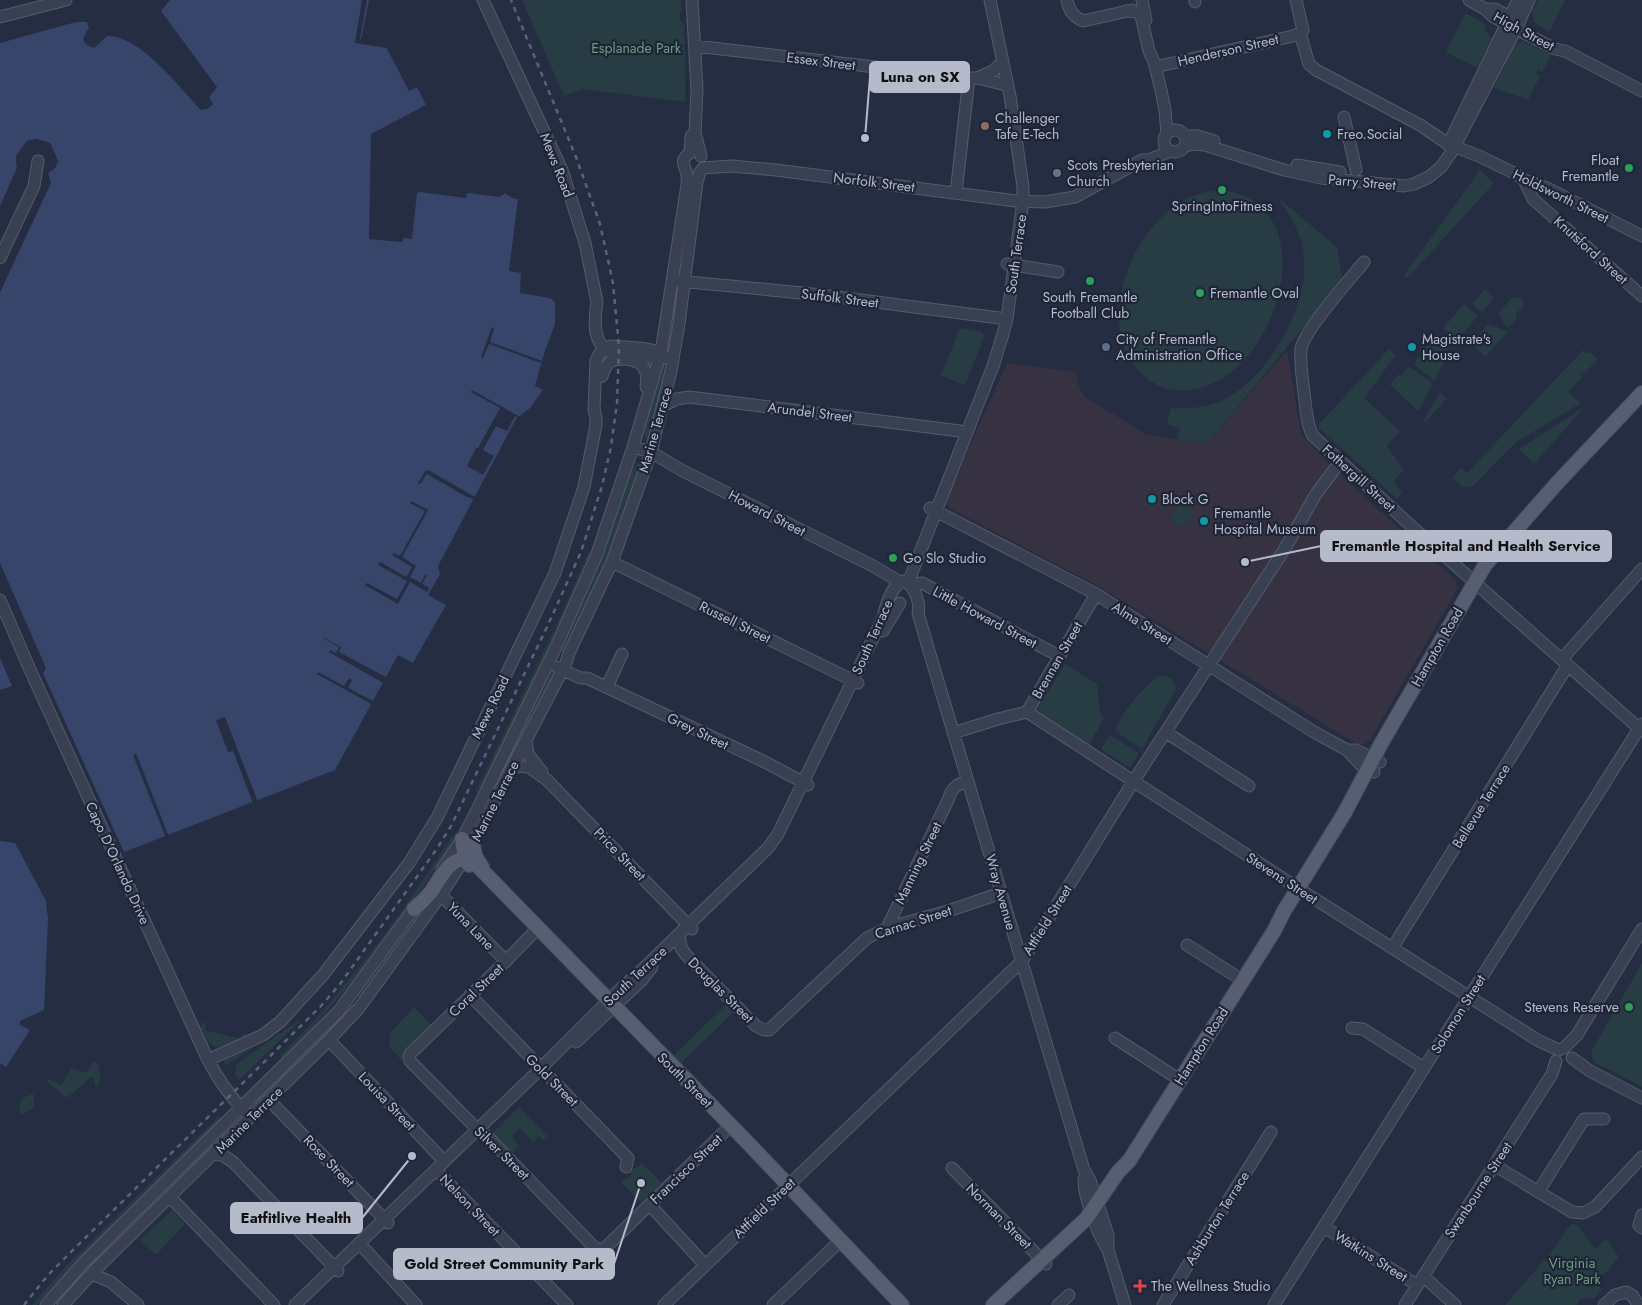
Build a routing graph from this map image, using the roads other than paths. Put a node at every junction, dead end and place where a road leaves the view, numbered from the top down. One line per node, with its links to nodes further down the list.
1 (66, 0): 13 (street)
2 (483, 0): 43 (street, Mews Road)
3 (692, 0): 16 (street, Marine Terrace)
4 (984, 0): 18 (street, South Terrace)
5 (990, 0): 32 (street, South Terrace)
6 (1066, 0): 12 (street)
7 (1296, 0): 15 (street, Holdsworth Street)
8 (1469, 0): 14 (street, High Street)
9 (1518, 0): 14 (street, Parry Street)
10 (1529, 0): 14 (street, Parry Street)
11 (1143, 4): 12 (street); 17 (street)
12 (1126, 12): 17 (street)
13 (0, 17)
14 (1513, 22): 21 (street, High Street); 24 (street, Parry Street)
15 (1300, 32): 17 (street, Henderson Street); 24 (street, Holdsworth Street)
16 (695, 46): 19 (street, Essex Street); 27 (street, Marine Terrace)
17 (1154, 64): 23 (street)
18 (998, 66): 19 (street); 20 (street, South Terrace)
19 (973, 78): 20 (street, Essex Street); 31 (street)
20 (1002, 84): 32 (street, South Terrace)
21 (1642, 91)
22 (1344, 117): 28 (street)
23 (1175, 137): 24 (street, Parry Street); 25 (street); 25 (street)
24 (1453, 140): 30 (street, Holdsworth Street)
25 (1142, 160): 32 (street)
26 (38, 161): 34 (street)
27 (699, 161): 29 (street); 29 (street, Marine Terrace); 31 (street, Norfolk Street); 39 (street, Marine Terrace)
28 (1356, 170)
29 (687, 172): 38 (street, Marine Terrace)
30 (1524, 180): 33 (street, Holdsworth Street); 40 (street, Knutsford Street)
31 (956, 193): 32 (street, Norfolk Street)
32 (1019, 201): 36 (street, South Terrace)
33 (1642, 236)
34 (0, 258)
35 (1364, 262): 56 (street, Fothergill Street)
36 (1011, 264): 37 (street); 41 (street, South Terrace)
37 (1058, 272)
38 (673, 280): 39 (street, Suffolk Street); 44 (street, Marine Terrace)
39 (685, 281): 41 (street, Suffolk Street); 42 (street, Marine Terrace)
40 (1642, 296)
41 (1004, 319): 53 (street, South Terrace); 59 (street, South Terrace)
42 (680, 324): 44 (street); 46 (street, Marine Terrace)
43 (606, 346): 44 (street); 47 (street); 52 (street, Mews Road)
44 (658, 354): 45 (street); 46 (street); 50 (street, Marine Terrace)
45 (627, 360): 47 (street); 50 (street)
46 (671, 371): 51 (street, Marine Terrace)
47 (602, 376): 52 (street)
48 (1642, 393): 62 (main road, Hampton Road)
49 (1642, 402): 62 (main road, Hampton Road)
50 (646, 406): 54 (street, Marine Terrace)
51 (662, 406): 53 (street, Arundel Street); 55 (street, Marine Terrace)
52 (596, 418): 115 (street, Mews Road)
53 (960, 431): 59 (street, South Terrace)
54 (633, 447): 55 (street, Howard Street); 70 (street, Marine Terrace)
55 (651, 452): 57 (street, Marine Terrace); 58 (street, Howard Street)
56 (1340, 462): 62 (street, Fothergill Street); 72 (street, Attfield Street)
57 (646, 466): 58 (street); 60 (street, Marine Terrace)
58 (682, 471): 63 (street, Howard Street)
59 (932, 509): 63 (street, South Terrace); 64 (street, Alma Street)
60 (612, 562): 73 (street, Marine Terrace); 74 (street, Russell Street)
61 (1642, 569): 71 (street, Bellevue Terrace)
62 (1477, 584): 71 (street, Fothergill Street); 81 (main road, Hampton Road)
63 (904, 585): 66 (street); 66 (street, South Terrace); 67 (street, Wray Avenue); 69 (street, Little Howard Street); 74 (street, South Terrace)
64 (1096, 594): 69 (street, Brennan Street); 72 (street, Alma Street)
65 (0, 600): 115 (street, Capo D'Orlando Drive)
66 (903, 603): 67 (street); 74 (street, South Terrace)
67 (918, 613): 78 (street, Wray Avenue)
68 (622, 654): 75 (street)
69 (1059, 656): 76 (street, Brennan Street)
70 (550, 659): 73 (street, Grey Street); 88 (street, Marine Terrace)
71 (1565, 662): 77 (street, Fothergill Street); 102 (street, Bellevue Terrace)
72 (1210, 665): 79 (street, Attfield Street); 81 (street, Alma Street)
73 (565, 667): 75 (street, Grey Street); 80 (street, Marine Terrace)
74 (855, 681): 85 (street, South Terrace)
75 (607, 687): 85 (street, Grey Street)
76 (1027, 712): 78 (street, Brennan Street); 84 (street, Stevens Street)
77 (1641, 728): 107 (street, Solomon Street)
78 (953, 733): 86 (street, Wray Avenue)
79 (1166, 733): 84 (street, Attfield Street); 87 (street)
80 (526, 740): 82 (street, Marine Terrace); 83 (street, Price Street)
81 (1374, 765): 92 (main road, Hampton Road)
82 (513, 766): 83 (street, Price Street); 88 (street, Marine Terrace)
83 (548, 780): 96 (street, Price Street)
84 (1133, 782): 92 (street, Stevens Street); 104 (street, Attfield Street)
85 (806, 784): 96 (street, South Terrace)
86 (969, 785): 93 (street, Wray Avenue); 97 (street, Manning Street)
87 (1249, 786)
88 (467, 841): 89 (main road); 91 (main road); 95 (street, Marine Terrace)
89 (465, 858): 90 (street, Marine Terrace); 91 (main road, South Street); 95 (main road)
90 (457, 871): 91 (main road); 94 (street, Marine Terrace)
91 (487, 879): 99 (main road, South Street)
92 (1301, 890): 102 (street, Stevens Street); 105 (main road, Hampton Road)
93 (1001, 893): 97 (street, Carnac Street); 104 (street, Wray Avenue)
94 (441, 895): 103 (street, Yuna Lane); 112 (street, Marine Terrace)
95 (414, 909): 121 (street, Marine Terrace)
96 (690, 927): 100 (street, South Terrace); 108 (street, South Terrace)
97 (887, 928): 110 (street, Carnac Street)
98 (1642, 929): 114 (street, Swanbourne Street)
99 (535, 930): 106 (street, Coral Street); 108 (main road, South Street)
100 (680, 940): 108 (street, South Terrace); 110 (street, Douglas Street)
101 (1187, 945): 105 (street)
102 (1393, 948): 107 (street, Stevens Street)
103 (501, 956)
104 (1022, 961): 134 (street, Wray Avenue); 136 (street, Attfield Street)
105 (1242, 980): 118 (main road, Hampton Road)
106 (470, 995): 113 (street, Coral Street); 117 (street, Gold Street)
107 (1469, 997): 114 (street, Stevens Street); 116 (street, Solomon Street)
108 (608, 1006): 117 (street, South Terrace); 125 (main road, South Street); 136 (main road, South Street)
109 (1352, 1028): 116 (street)
110 (769, 1030)
111 (1115, 1038): 118 (street)
112 (329, 1040): 120 (street, Marine Terrace); 132 (street, Louisa Street)
113 (412, 1051): 124 (street, Silver Street)
114 (1564, 1057): 119 (street, Stevens Street); 130 (street, Swanbourne Street)
115 (208, 1060): 121 (street, Capo D'Orlando Drive)
116 (1424, 1068): 144 (street, Solomon Street)
117 (542, 1070): 124 (street, South Terrace); 131 (street, Gold Street)
118 (1180, 1080): 129 (main road, Hampton Road)
119 (1642, 1098)
120 (269, 1100): 122 (street, Marine Terrace); 142 (street, Rose Street)
121 (240, 1107): 122 (street, Capo D'Orlando Drive); 143 (street, Marine Terrace)
122 (251, 1118): 127 (street, Marine Terrace)
123 (1604, 1119): 137 (street)
124 (480, 1131): 132 (street, South Terrace); 148 (street, Silver Street)
125 (725, 1131): 136 (main road, South Street); 139 (street, Francisco Street)
126 (1271, 1132): 171 (street, Ashburton Terrace)
127 (215, 1154): 138 (street, Marine Terrace); 151 (street)
128 (1642, 1157): 137 (street)
129 (1129, 1161): 135 (main road, Hampton Road); 140 (main road, Hampton Road)
130 (1494, 1165): 137 (street); 153 (street, Swanbourne Street)
131 (626, 1167)
132 (440, 1168): 142 (street, South Terrace); 162 (street, Nelson Street)
133 (952, 1168): 149 (street, Norman Street)
134 (1087, 1175): 135 (street); 140 (street, Wray Avenue)
135 (1115, 1176): 140 (main road, Hampton Road)
136 (785, 1188): 146 (main road, South Street); 150 (street, Attfield Street)
137 (1538, 1192)
138 (170, 1197): 143 (street); 152 (street, Marine Terrace); 158 (street)
139 (650, 1205): 148 (street, Francisco Street); 150 (street)
140 (1096, 1213): 149 (main road, Hampton Road); 170 (street, Wray Avenue)
141 (1642, 1215): 145 (street)
142 (386, 1221): 147 (street, South Terrace)
143 (120, 1227): 155 (street, Marine Terrace)
144 (1324, 1227): 153 (street, Watkins Street); 172 (street, Solomon Street)
145 (1642, 1228)
146 (838, 1243): 164 (street); 165 (main road, South Street); 166 (main road, South Street)
147 (361, 1245): 151 (street, South Terrace); 161 (street)
148 (604, 1248)
149 (1044, 1262): 167 (main road, Hampton Road); 168 (main road, Hampton Road)
150 (705, 1265): 163 (street, Attfield Street)
151 (336, 1269): 159 (street, South Terrace); 160 (street, South Terrace)
152 (94, 1271): 156 (street, Marine Terrace); 157 (street)
153 (1420, 1280): 173 (street, Swanbourne Street); 174 (street, Watkins Street)
154 (1069, 1294): 169 (street)
155 (46, 1305)
156 (63, 1305)
157 (138, 1305)
158 (274, 1305)
159 (295, 1305)
160 (303, 1305)
161 (416, 1305)
162 (567, 1305)
163 (664, 1305)
164 (773, 1305)
165 (892, 1305)
166 (902, 1305)
167 (994, 1305)
168 (1001, 1305)
169 (1058, 1305)
170 (1125, 1305)
171 (1164, 1305)
172 (1274, 1305)
173 (1405, 1305)
174 (1456, 1305)
175 (1604, 1305): 176 (street)
176 (1638, 1305)

